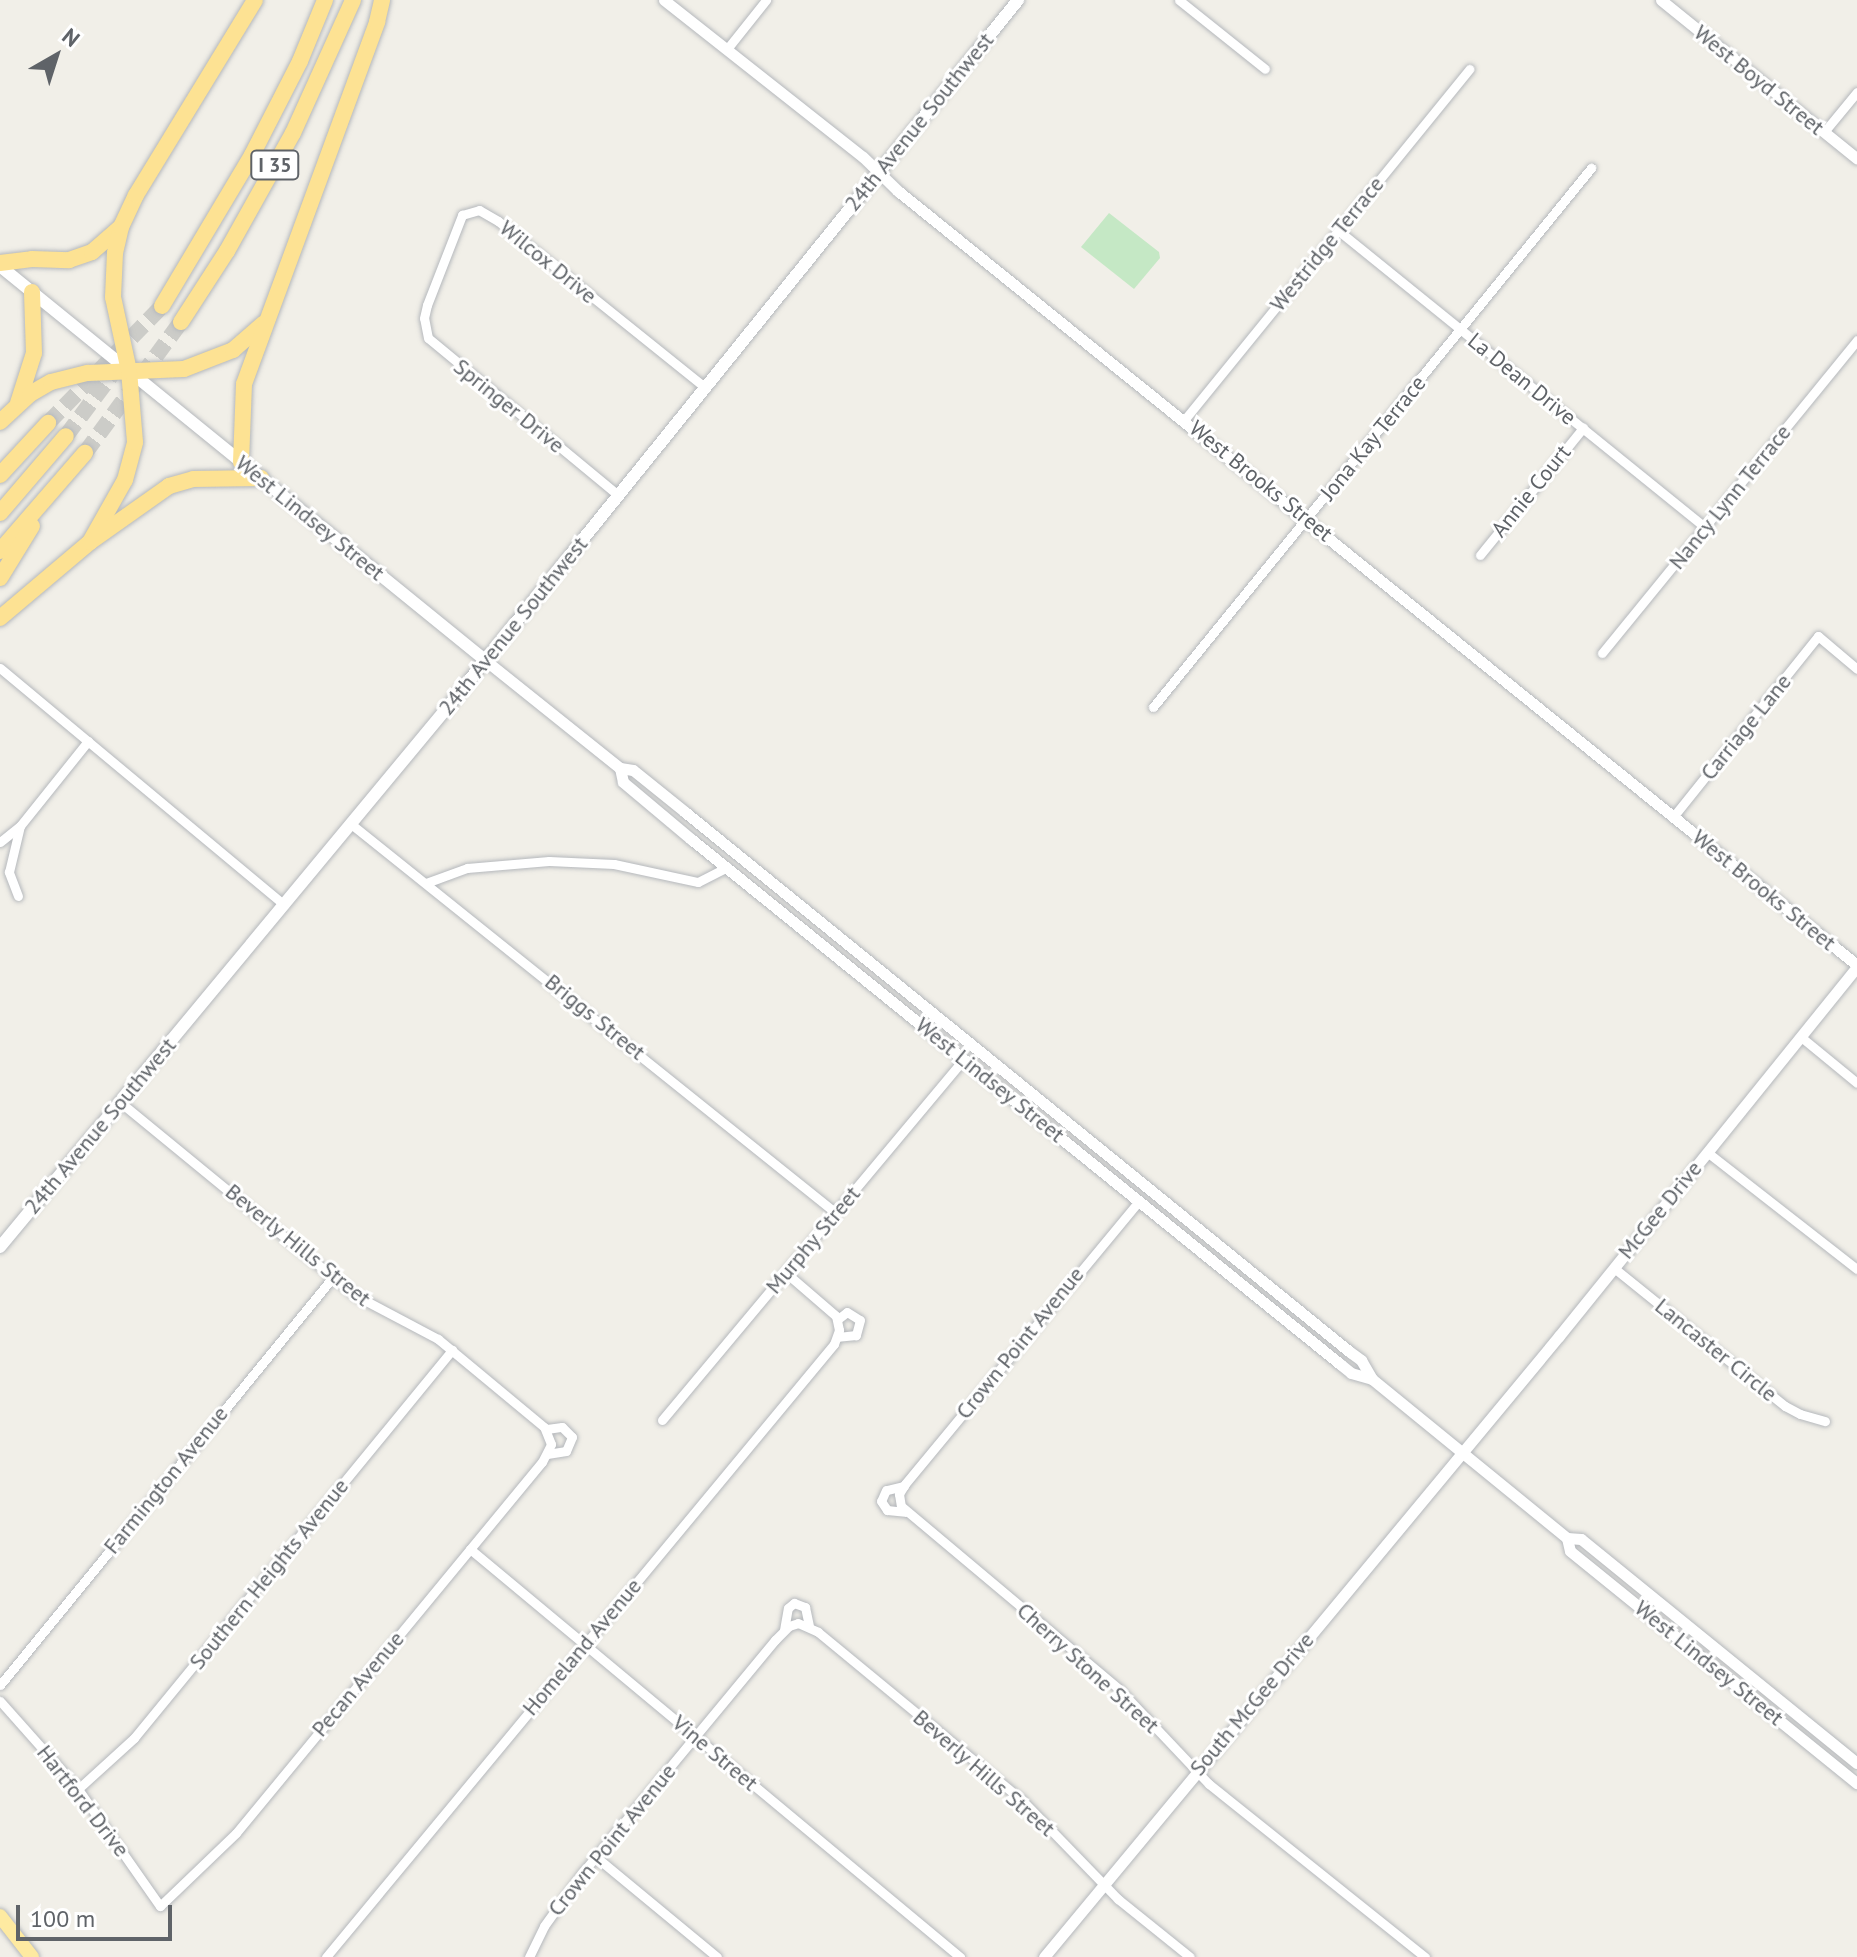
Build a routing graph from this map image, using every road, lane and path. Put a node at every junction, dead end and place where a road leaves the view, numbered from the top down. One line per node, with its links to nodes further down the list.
1 (255, 0): 18 (highway)
2 (325, 0): 23 (highway, I 35)
3 (353, 0): 25 (highway, I 35)
4 (382, 0): 24 (highway)
5 (664, 0): 10 (street, West Brooks Street)
6 (766, 0): 10 (street)
7 (1018, 0): 17 (main road, 24th Avenue Southwest)
8 (1179, 0): 11 (street)
9 (1661, 0): 14 (street, West Boyd Street)
10 (727, 49): 17 (street, West Brooks Street)
11 (1265, 69)
12 (1469, 69): 19 (street, Westridge Terrace)
13 (1857, 92): 14 (street)
14 (1824, 132): 15 (street, West Boyd Street)
15 (1857, 159)
16 (1591, 168): 26 (street, Jona Kay Terrace)
17 (879, 172): 29 (main road, 24th Avenue Southwest); 31 (street, West Brooks Street)
18 (121, 227): 20 (highway); 28 (highway)
19 (1339, 231): 26 (street, La Dean Drive); 31 (street, Westridge Terrace)
20 (0, 265): 21 (main road, West Lindsey Street)
21 (32, 292): 28 (main road, West Lindsey Street); 30 (highway)
22 (427, 305): 29 (street, Wilcox Drive); 41 (street, Springer Drive)
23 (162, 306)
24 (267, 320): 28 (highway); 37 (highway)
25 (181, 322)
26 (1461, 329): 34 (street, La Dean Drive); 43 (street, Jona Kay Terrace)
27 (1857, 340): 44 (street, Nancy Lynn Terrace)
28 (129, 371): 30 (highway); 37 (main road, West Lindsey Street); 45 (highway)
29 (706, 388): 41 (main road, 24th Avenue Southwest)
30 (18, 405): 32 (highway)
31 (1185, 419): 43 (street, West Brooks Street)
32 (0, 422)
33 (48, 423): 38 (highway)
34 (1583, 428): 44 (street, La Dean Drive); 47 (street, Annie Court)
35 (66, 436): 42 (highway)
36 (85, 453): 40 (highway)
37 (241, 462): 39 (main road, West Lindsey Street)
38 (0, 475)
39 (261, 478): 45 (highway); 51 (main road, West Lindsey Street)
40 (51, 494): 46 (highway); 48 (highway)
41 (618, 495): 51 (main road, 24th Avenue Southwest)
42 (0, 513)
43 (1307, 519): 54 (street, Jona Kay Terrace); 57 (street, West Brooks Street)
44 (1706, 528): 50 (street, Nancy Lynn Terrace)
45 (90, 542): 49 (highway)
46 (0, 551)
47 (1480, 555)
48 (0, 578)
49 (0, 618)
50 (1602, 653)
51 (485, 660): 56 (street, West Lindsey Street); 58 (main road, 24th Avenue Southwest)
52 (0, 668): 55 (street)
53 (1857, 669): 57 (street, Carriage Lane)
54 (1153, 707)
55 (88, 741): 59 (street); 67 (street)
56 (620, 768): 60 (street, West Lindsey Street); 61 (street, West Lindsey Street)
57 (1673, 817): 68 (street, West Brooks Street)
58 (351, 824): 65 (street, Briggs Street); 67 (main road, 24th Avenue Southwest)
59 (20, 826): 62 (street); 66 (street)
60 (702, 826): 61 (street); 63 (street, West Lindsey Street)
61 (691, 839): 64 (street, West Lindsey Street)
62 (0, 842)
63 (739, 856): 64 (street); 69 (street, West Lindsey Street)
64 (727, 867): 65 (street); 70 (street, West Lindsey Street)
65 (426, 883): 78 (street, Briggs Street)
66 (18, 896)
67 (284, 905): 75 (main road, 24th Avenue Southwest)
68 (1857, 966): 71 (street, McGee Drive)
69 (946, 1023): 70 (street); 72 (street, West Lindsey Street)
70 (936, 1036): 73 (street, West Lindsey Street)
71 (1801, 1037): 74 (street); 76 (street, McGee Drive)
72 (982, 1052): 73 (street); 79 (street, West Lindsey Street)
73 (968, 1062): 77 (street, West Lindsey Street); 78 (street, Murphy Street)
74 (1857, 1083)
75 (121, 1103): 80 (main road, 24th Avenue Southwest); 86 (street, Beverly Hills Street)
76 (1707, 1152): 82 (street, McGee Drive); 83 (street)
77 (1139, 1201): 81 (street, West Lindsey Street); 98 (street, Crown Point Avenue)
78 (836, 1213): 85 (street, Murphy Street)
79 (1221, 1246): 81 (street); 84 (street, West Lindsey Street)
80 (0, 1247)
81 (1210, 1259): 87 (street, West Lindsey Street)
82 (1614, 1268): 93 (street, Lancaster Circle); 96 (street, McGee Drive)
83 (1857, 1269)
84 (1254, 1272): 87 (street); 91 (street, West Lindsey Street)
85 (786, 1273): 88 (street, Homeland Avenue); 92 (street, Murphy Street)
86 (333, 1277): 90 (street, Beverly Hills Street); 106 (street, Farmington Avenue)
87 (1243, 1286): 91 (street, West Lindsey Street)
88 (838, 1319): 89 (street); 89 (street, Homeland Avenue)
89 (838, 1337): 105 (street, Homeland Avenue)
90 (452, 1350): 94 (street, Beverly Hills Street); 112 (street, Southern Heights Avenue)
91 (1372, 1379): 96 (street, West Lindsey Street)
92 (662, 1420)
93 (1825, 1421)
94 (547, 1429): 95 (street, Beverly Hills Street); 97 (street, Pecan Avenue)
95 (552, 1440): 97 (street, Pecan Avenue)
96 (1462, 1452): 100 (street, West Lindsey Street); 110 (street, South McGee Drive)
97 (547, 1454): 101 (street, Pecan Avenue)
98 (904, 1486): 99 (street, Crown Point Avenue); 99 (street, Crown Point Avenue)
99 (902, 1507): 110 (street, Cherry Stone Street)
100 (1567, 1538): 109 (street, West Lindsey Street); 111 (street, West Lindsey Street)
101 (470, 1549): 105 (street, Vine Street); 115 (street, Pecan Avenue)
102 (798, 1623): 103 (street, Beverly Hills Street); 104 (street, Crown Point Avenue)
103 (809, 1626): 104 (street, Beverly Hills Street); 114 (street, Beverly Hills Street)
104 (784, 1630): 108 (street, Crown Point Avenue)
105 (583, 1644): 108 (street, Vine Street); 118 (street, Homeland Avenue)
106 (0, 1685)
107 (0, 1701): 112 (street, Hartford Drive)
108 (696, 1737): 113 (street, Crown Point Avenue); 121 (street, Vine Street)
109 (1857, 1763)
110 (1198, 1770): 114 (street, South McGee Drive); 124 (street, Cherry Stone Street)
111 (1857, 1783)
112 (78, 1789): 115 (street, Hartford Drive)
113 (596, 1857): 119 (street, Crown Point Avenue); 120 (street)
114 (1103, 1885): 122 (street, South McGee Drive); 123 (street, Beverly Hills Street)
115 (160, 1906)
116 (0, 1916): 117 (highway)
117 (32, 1957)
118 (326, 1957)
119 (529, 1957)
120 (717, 1957)
121 (960, 1957)
122 (1044, 1957)
123 (1190, 1957)
124 (1425, 1957)

